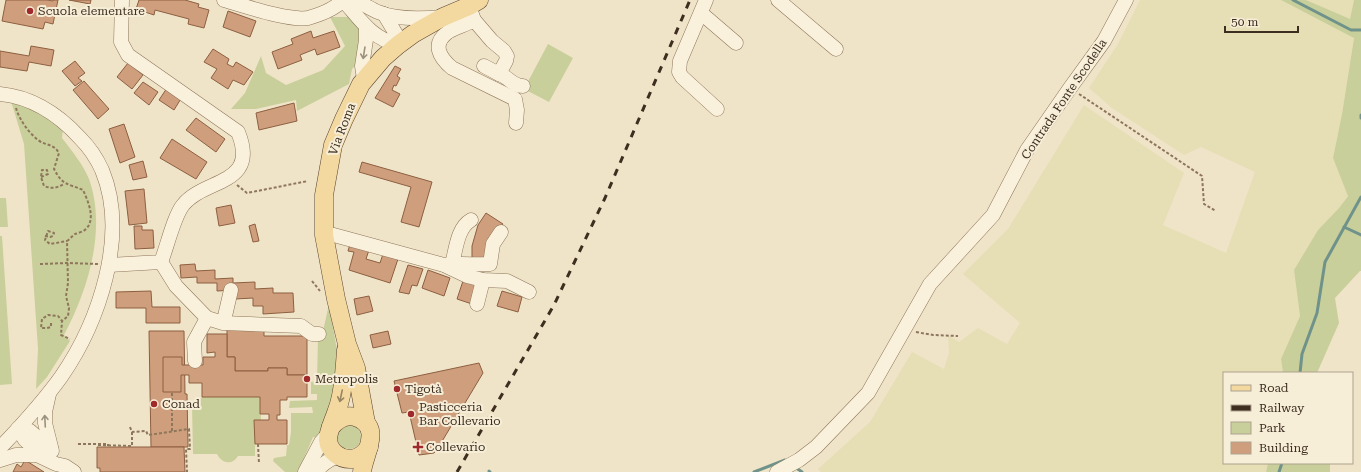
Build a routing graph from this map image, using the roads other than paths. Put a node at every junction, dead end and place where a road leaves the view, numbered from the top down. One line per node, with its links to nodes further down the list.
1 (122, 0): 24 (street)
2 (224, 0): 5 (street)
3 (778, 0): 13 (street)
4 (1126, 0): 46 (street, Contrada Fonte Scodella)
5 (343, 1): 8 (street); 10 (street)
6 (704, 6): 11 (street); 19 (street)
7 (474, 8): 9 (main road, Via Roma); 15 (street); 20 (street)
8 (384, 14): 9 (street); 12 (street)
9 (443, 16): 12 (main road, Via Roma)
10 (366, 28): 12 (street); 16 (street, one-way to 16)
11 (736, 43)
12 (398, 45): 16 (main road, Via Roma)
13 (836, 50)
14 (484, 66): 15 (street)
15 (499, 74): 17 (street)
16 (364, 79): 23 (main road, Via Roma)
17 (523, 86)
18 (7, 95): 25 (street)
19 (717, 109)
20 (516, 123)
21 (470, 220): 26 (street)
22 (501, 232): 26 (street)
23 (324, 235): 26 (street); 34 (main road, Via Roma)
24 (161, 262): 25 (street); 32 (street)
25 (109, 265): 36 (street)
26 (448, 265): 27 (street)
27 (483, 280): 29 (street); 30 (street)
28 (231, 290): 31 (street)
29 (529, 292)
30 (477, 304)
31 (226, 316)
32 (207, 318): 33 (street); 35 (street)
33 (319, 334)
34 (347, 344): 37 (main road, Via Roma); 39 (main road, Via Roma, one-way to 39)
35 (195, 361)
36 (50, 390): 38 (street); 42 (street, one-way to 36)
37 (366, 423): 39 (main road); 41 (main road, Via Roma)
38 (18, 429): 40 (street); 42 (street)
39 (330, 430): 44 (main road); 47 (street)
40 (0, 448)
41 (369, 448): 44 (main road); 49 (main road, Via Roma)
42 (49, 454): 43 (street); 45 (street)
43 (0, 460)
44 (348, 463): 48 (street)
45 (69, 469)
46 (780, 471)
47 (306, 472)
48 (316, 472)
49 (362, 472)

